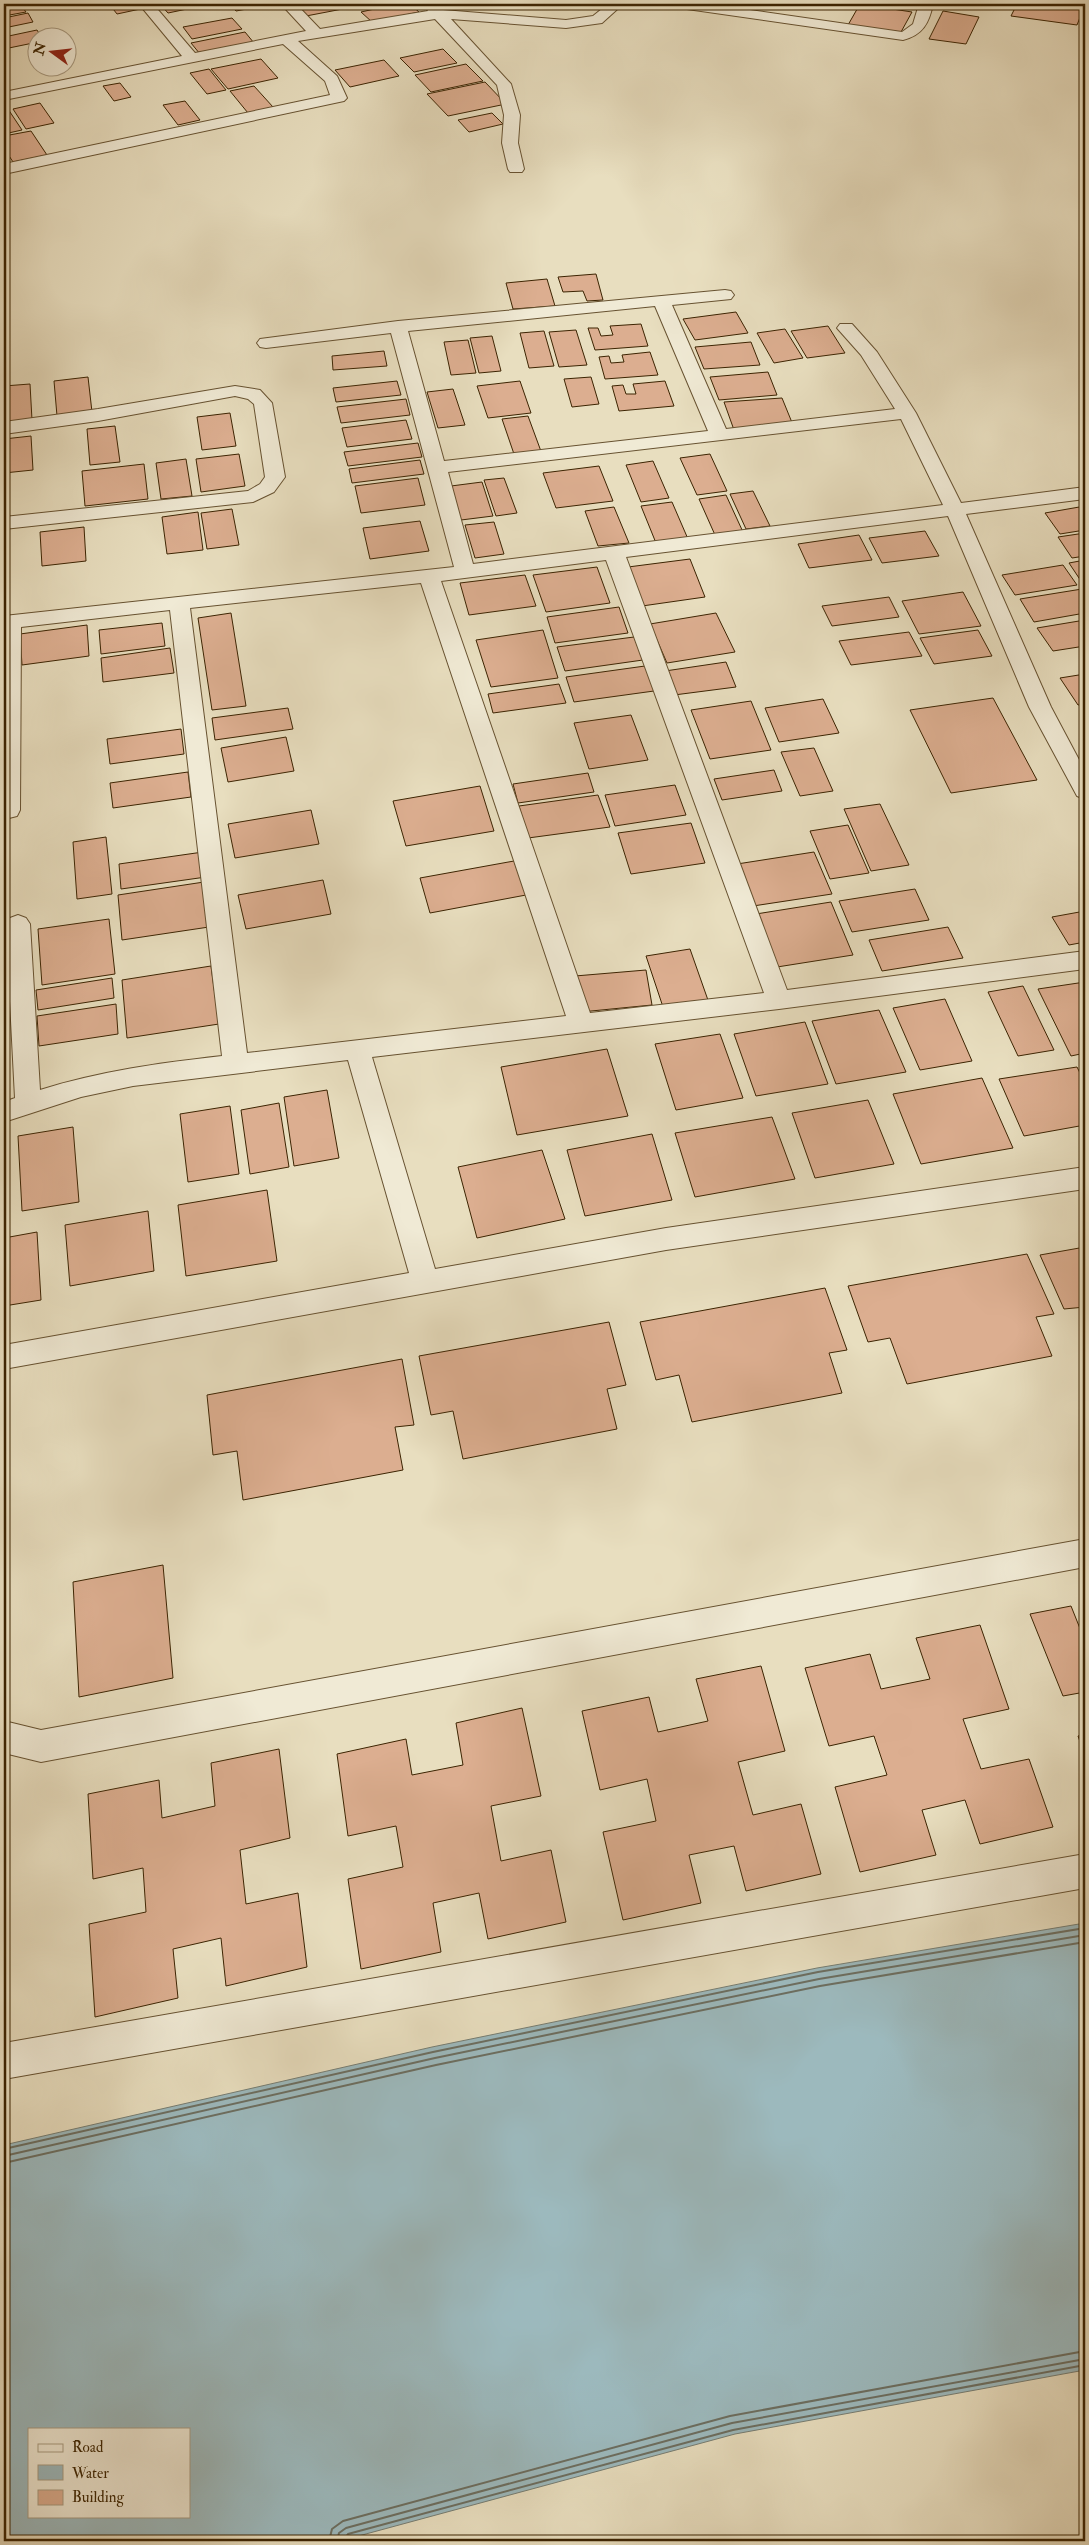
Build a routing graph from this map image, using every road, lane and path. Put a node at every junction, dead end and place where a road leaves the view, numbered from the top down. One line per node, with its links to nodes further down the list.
1 (146, 4): 9 (street)
2 (288, 4): 7 (street)
3 (616, 4): 6 (street)
4 (680, 4): 5 (street)
5 (926, 4)
6 (433, 9): 7 (street); 13 (street)
7 (318, 34): 8 (street)
8 (286, 39): 9 (street); 12 (street)
9 (191, 58): 11 (street)
10 (4, 78): 11 (street)
11 (9, 95)
12 (4, 168)
13 (516, 169)
14 (725, 295): 15 (street)
15 (661, 300): 16 (street); 21 (street)
16 (398, 326): 18 (street); 22 (street)
17 (846, 328): 19 (street)
18 (266, 343)
19 (907, 413): 21 (street); 24 (street)
20 (4, 428): 25 (street)
21 (719, 436): 22 (street)
22 (437, 468): 27 (street)
23 (1085, 494): 24 (street)
24 (955, 510): 26 (street); 31 (street)
25 (4, 523)
26 (614, 553): 27 (street); 35 (street)
27 (466, 571): 28 (street)
28 (429, 576): 29 (street); 36 (street)
29 (180, 603): 30 (street); 38 (street)
30 (7, 621): 32 (street)
31 (1085, 791)
32 (9, 810)
33 (18, 924): 39 (street)
34 (1085, 960): 35 (street)
35 (779, 1000): 36 (street)
36 (581, 1024): 37 (street)
37 (357, 1049): 38 (street); 42 (street)
38 (236, 1064): 39 (street)
39 (28, 1103): 40 (street)
40 (4, 1112)
41 (1085, 1178): 42 (street)
42 (425, 1282): 43 (street)
43 (4, 1357)
44 (1085, 1553): 45 (street)
45 (4, 1737)
46 (1085, 1871): 47 (street)
47 (4, 2061)

